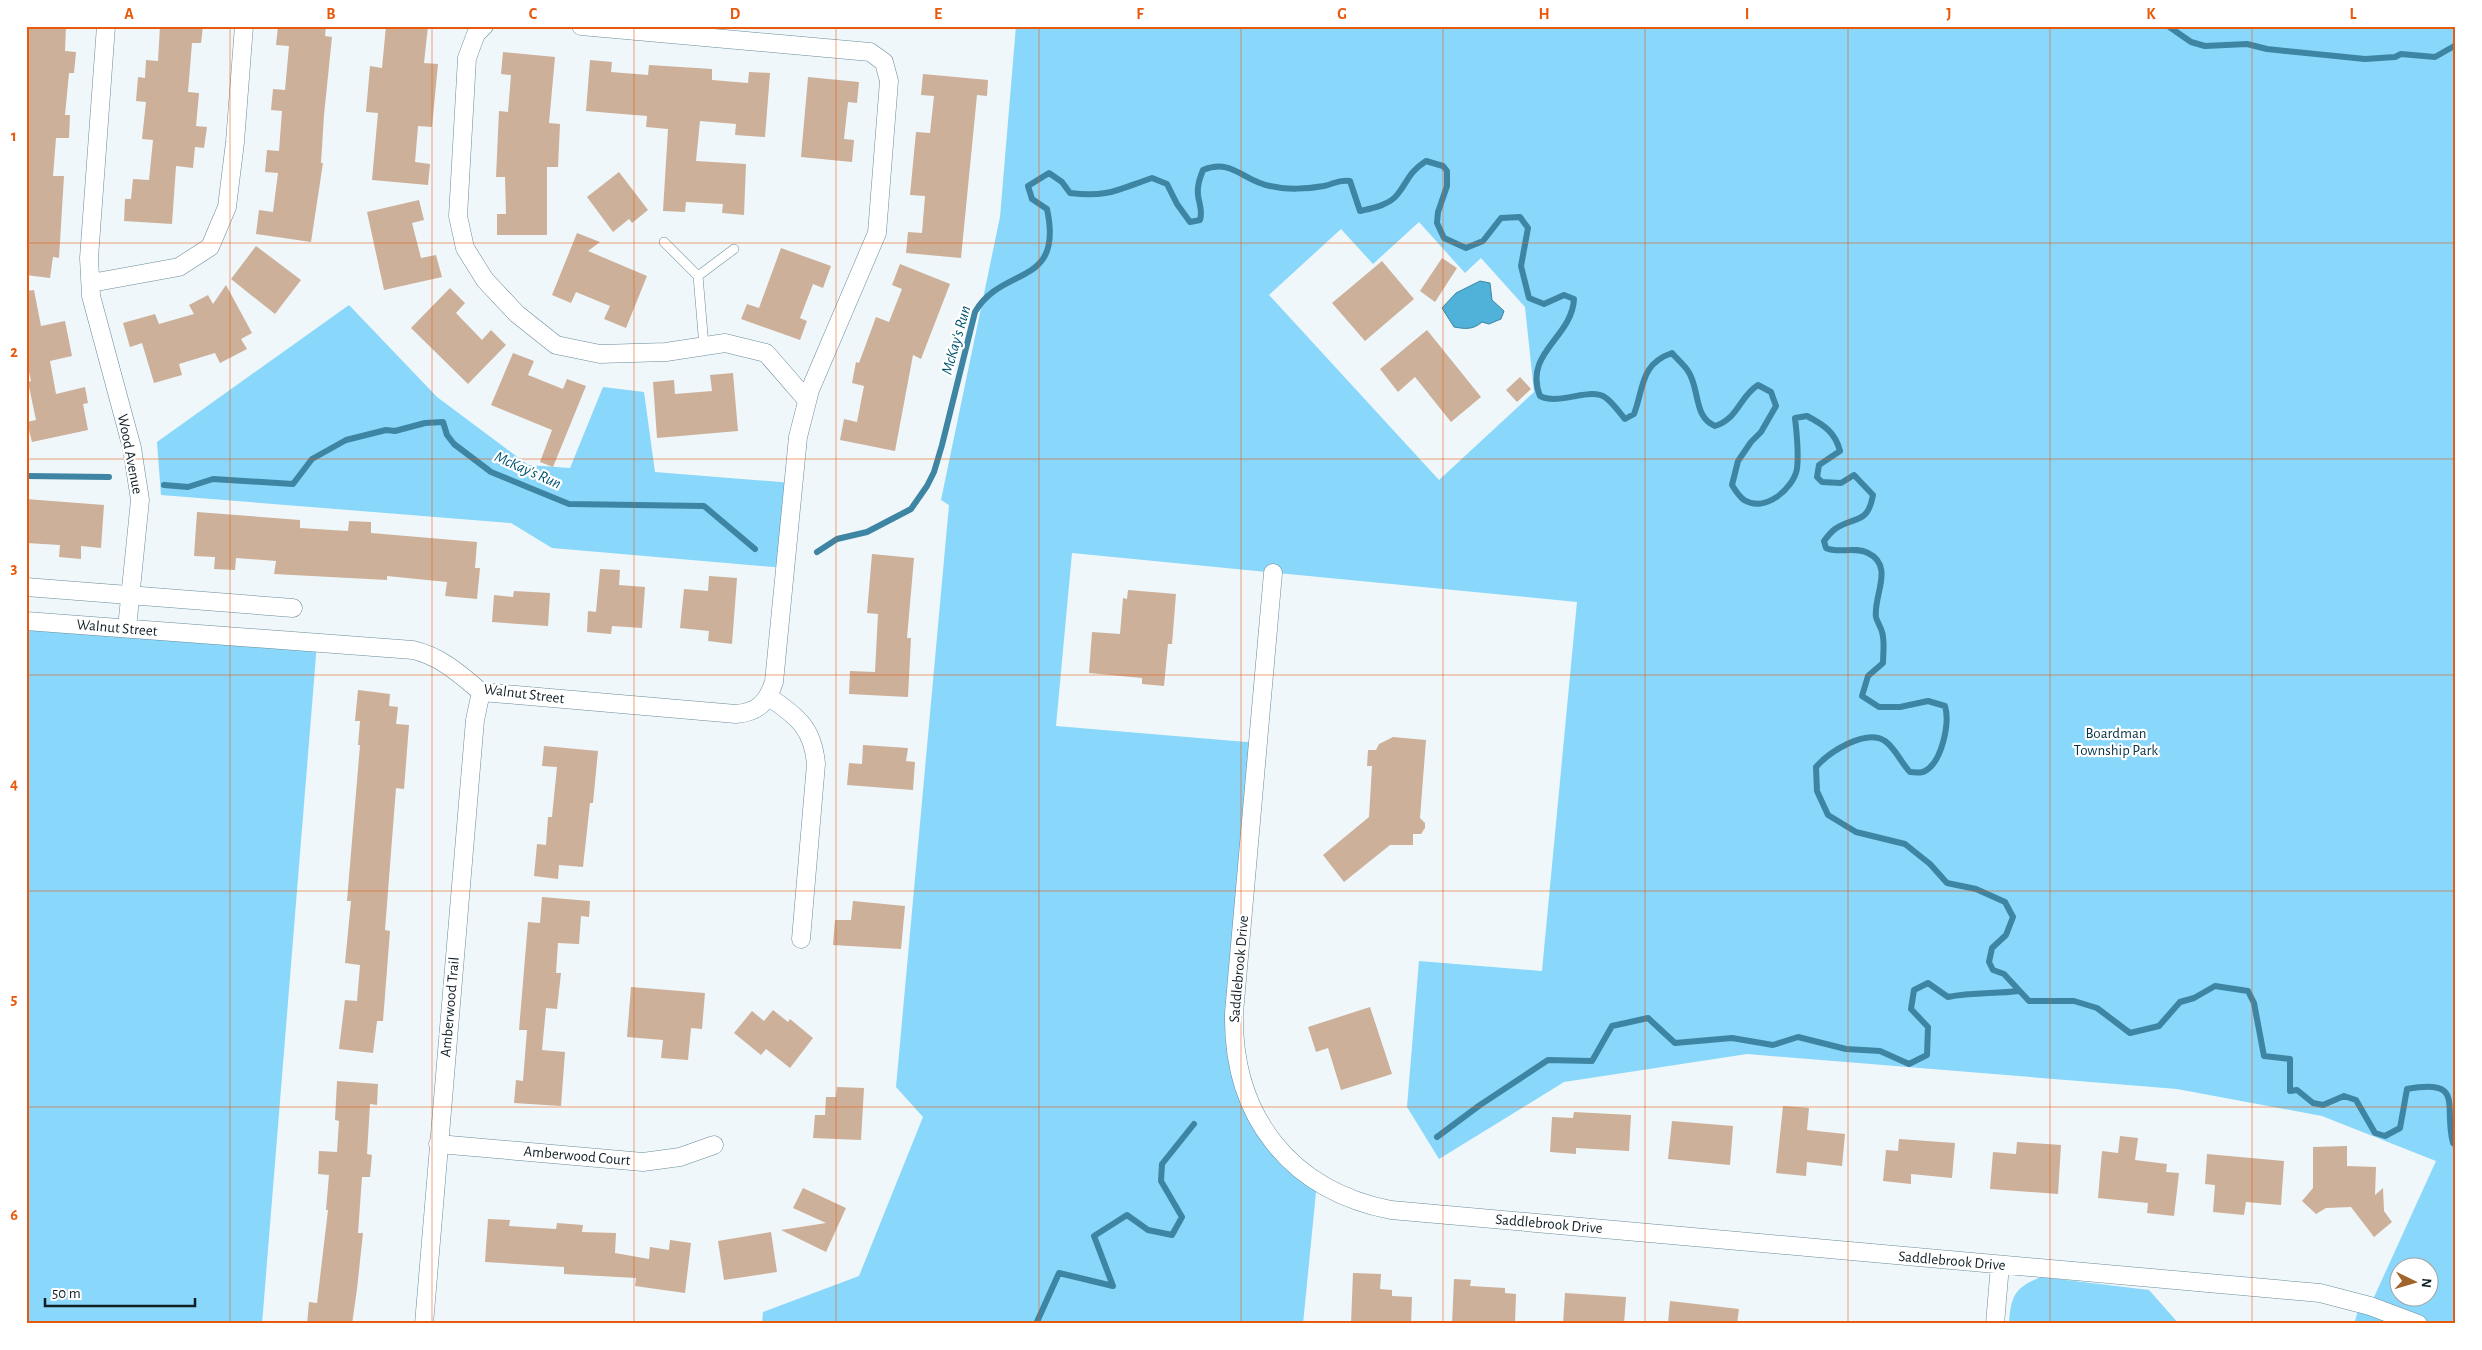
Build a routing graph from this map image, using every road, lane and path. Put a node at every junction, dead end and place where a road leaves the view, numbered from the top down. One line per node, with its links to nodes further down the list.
1 (106, 26): 8 (street, Wood Avenue)
2 (244, 26): 8 (street)
3 (484, 26): 9 (street)
4 (581, 26): 10 (street)
5 (664, 242): 7 (lane)
6 (734, 249): 7 (lane)
7 (698, 276): 9 (lane)
8 (91, 283): 13 (street, Wood Avenue)
9 (704, 346): 10 (street)
10 (806, 400): 18 (street)
11 (1274, 573): 22 (street, Saddlebrook Drive)
12 (26, 588): 13 (street)
13 (131, 594): 14 (street); 16 (street, Wood Avenue)
14 (293, 608)
15 (26, 621): 16 (street, Walnut Street)
16 (128, 628): 17 (street, Walnut Street)
17 (481, 692): 18 (street, Walnut Street); 20 (street, Amberwood Trail)
18 (769, 697): 19 (street)
19 (801, 938)
20 (438, 1144): 21 (street, Amberwood Court); 23 (street, Amberwood Trail)
21 (714, 1145)
22 (2000, 1265): 24 (street); 25 (street, Saddlebrook Drive)
23 (424, 1324)
24 (1995, 1324)
25 (2418, 1324)

